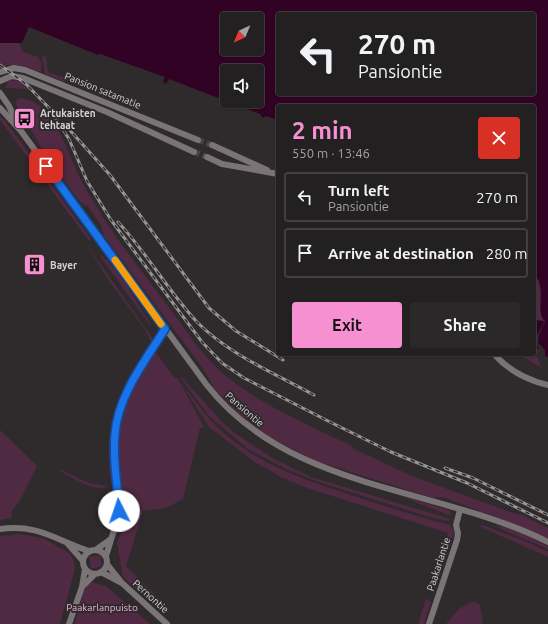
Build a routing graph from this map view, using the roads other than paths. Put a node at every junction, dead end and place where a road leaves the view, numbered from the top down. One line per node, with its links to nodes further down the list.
1 (0, 72): 6 (street, Pansion satamatie)
2 (0, 81): 8 (street, Pansion satamatie)
3 (0, 93): 5 (street, Pansiontie)
4 (0, 108): 5 (street, Pansiontie)
5 (21, 131): 12 (street, Pansiontie)
6 (198, 140)
7 (212, 145): 10 (street)
8 (194, 152)
9 (207, 157): 11 (street)
10 (276, 173)
11 (276, 174)
12 (165, 329): 15 (street, Pansiontie); 17 (street)
13 (496, 356): 14 (street)
14 (548, 385)
15 (460, 510): 18 (street, Pansiontie); 31 (street, Paakarlantie)
16 (0, 529): 19 (street)
17 (111, 539): 20 (street); 22 (street)
18 (548, 542)
19 (68, 544): 21 (street); 23 (street)
20 (97, 549): 21 (street); 22 (street)
21 (89, 551): 23 (street)
22 (106, 556): 24 (street)
23 (83, 561): 25 (street)
24 (107, 564): 26 (street); 27 (street, Pernontie)
25 (86, 568): 26 (street); 28 (street)
26 (98, 573): 27 (street, Pernontie); 28 (street)
27 (122, 583): 30 (street, Pernontie)
28 (82, 587): 29 (street)
29 (70, 624)
30 (167, 624)
31 (429, 624)

